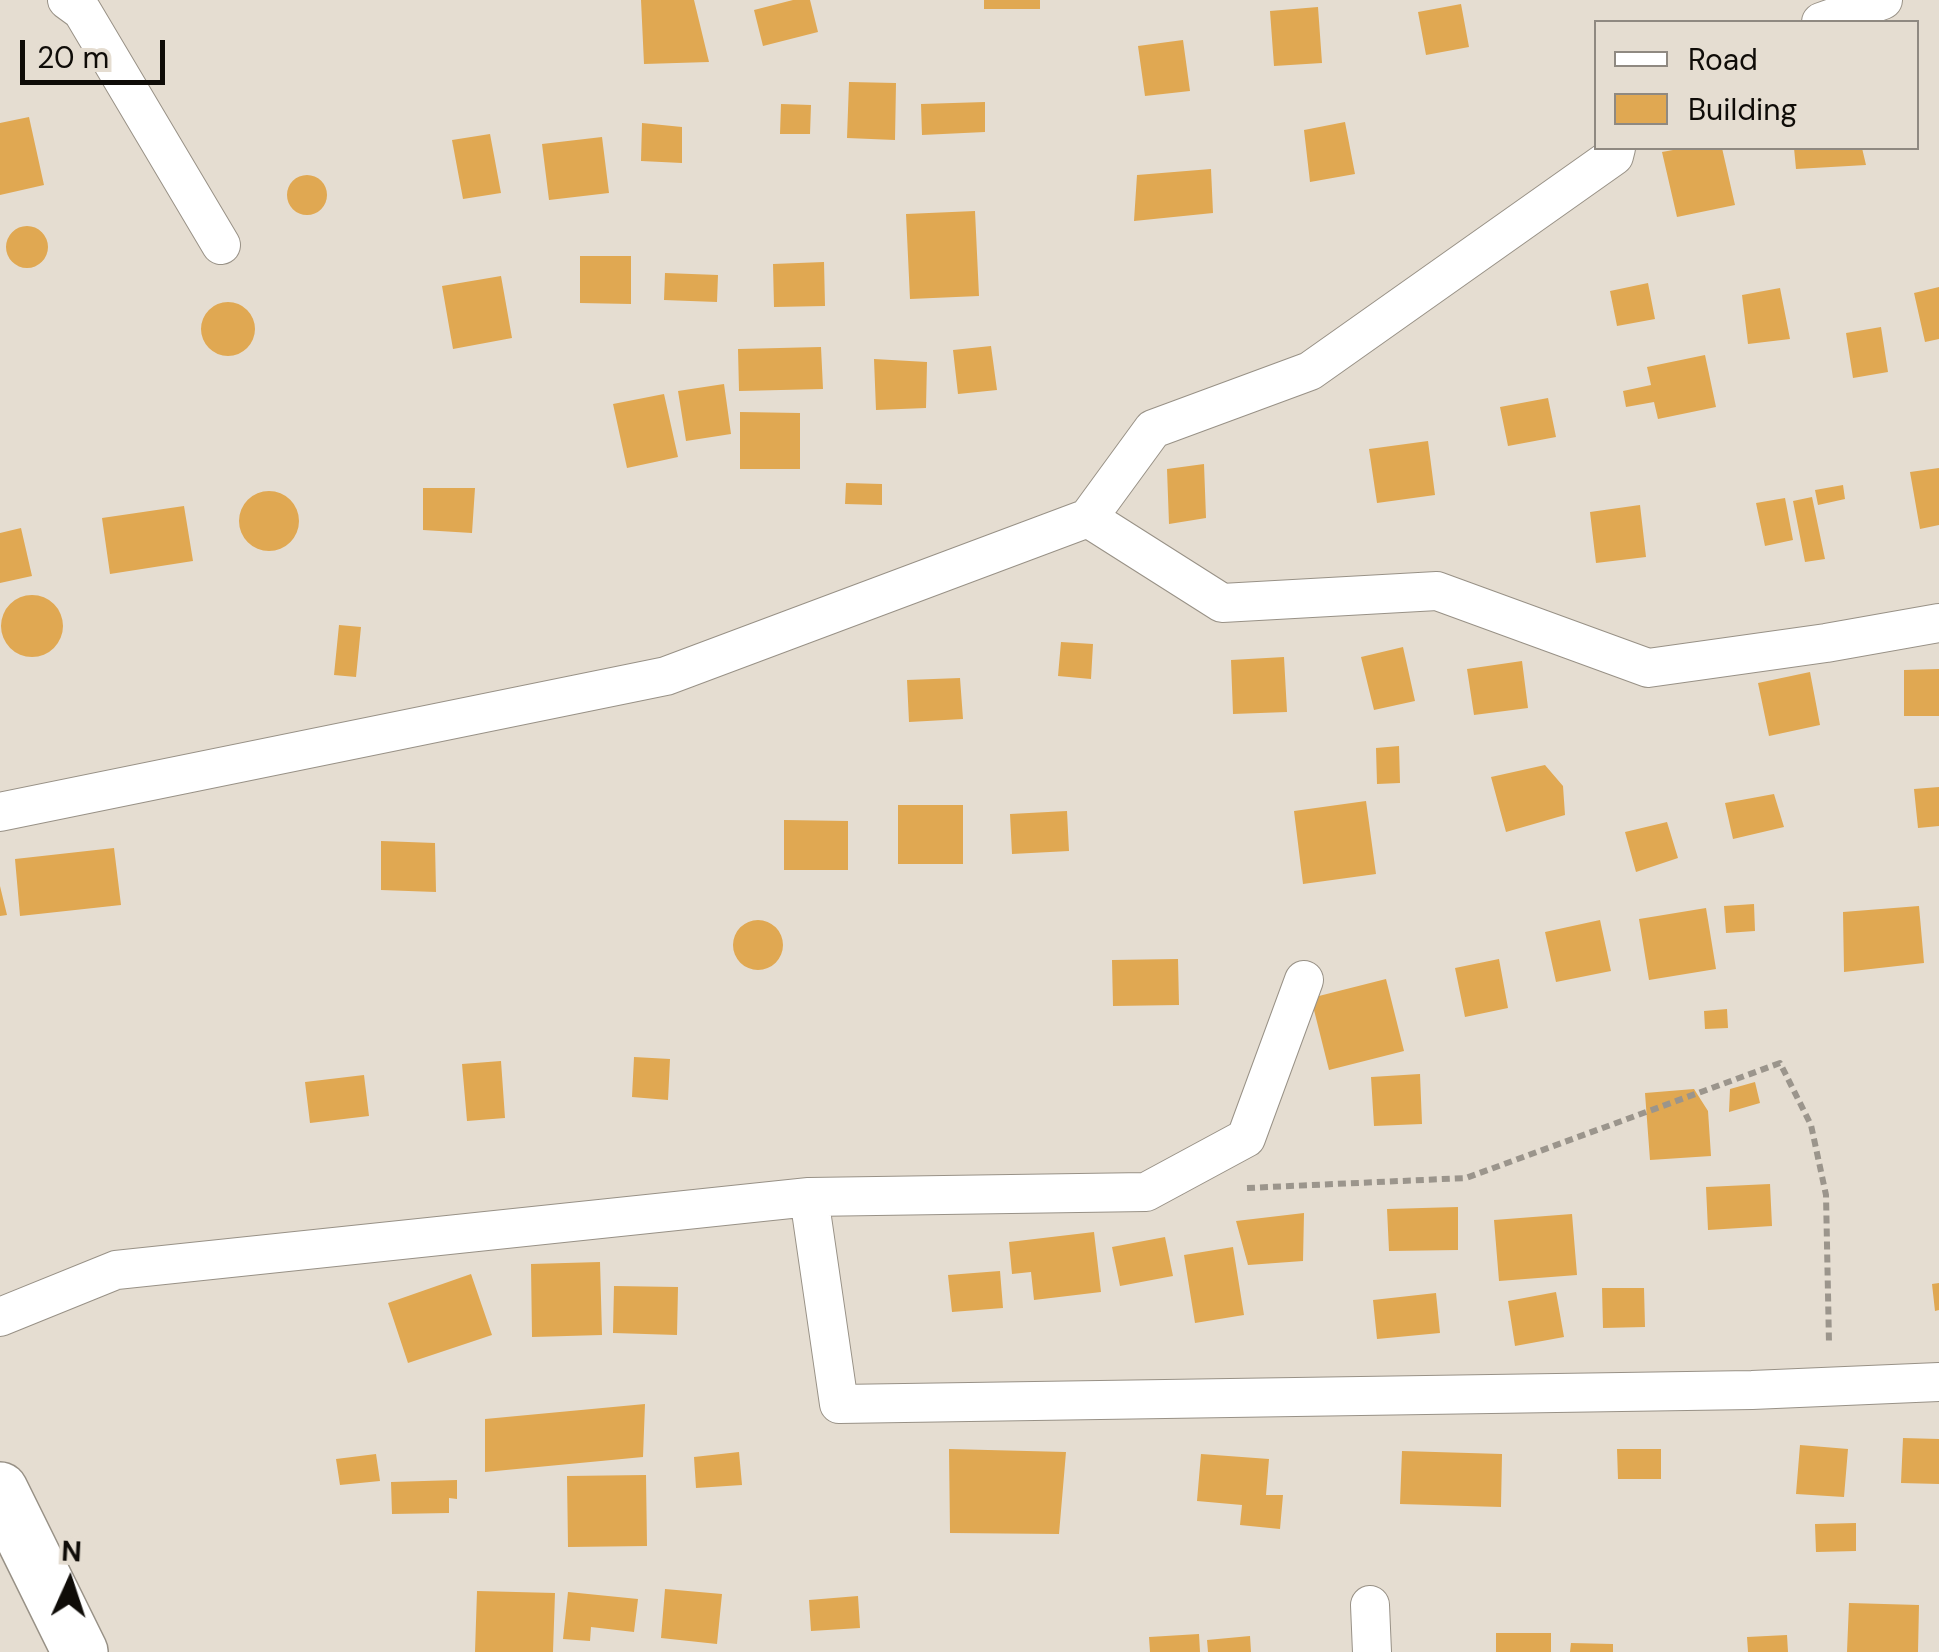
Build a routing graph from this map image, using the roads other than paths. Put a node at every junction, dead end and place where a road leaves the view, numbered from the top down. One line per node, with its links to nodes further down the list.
1 (66, 0): 3 (street)
2 (1616, 150): 4 (street)
3 (221, 245)
4 (1088, 518): 5 (street); 6 (street)
5 (1939, 623)
6 (0, 812)
7 (1304, 980): 8 (street)
8 (809, 1197): 9 (street); 10 (street)
9 (0, 1317)
10 (1939, 1382)
11 (0, 1490): 13 (main road)
12 (1370, 1605): 14 (street)
13 (80, 1652)
14 (1372, 1652)

